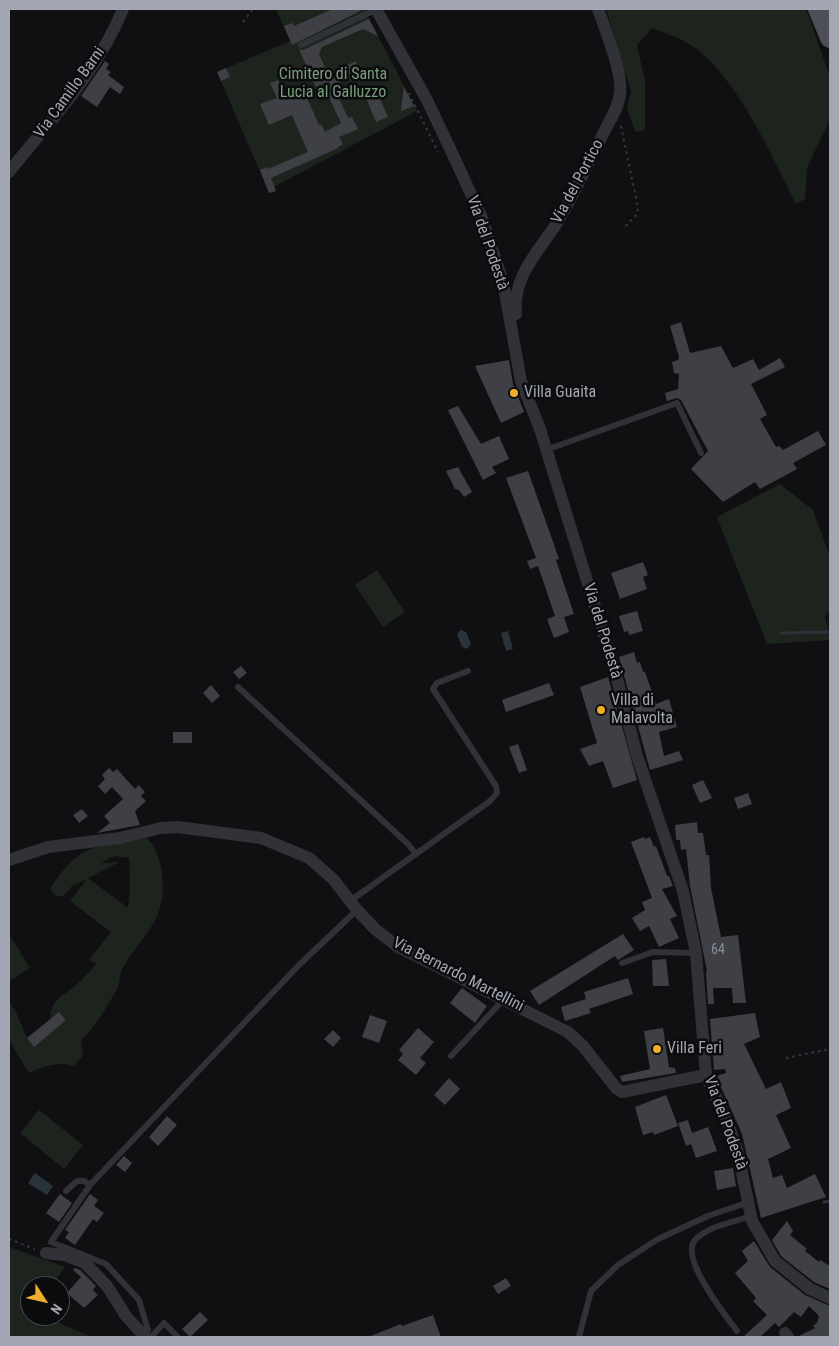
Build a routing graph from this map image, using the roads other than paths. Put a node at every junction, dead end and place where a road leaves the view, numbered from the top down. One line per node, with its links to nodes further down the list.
1 (123, 9): 5 (street, Via Camillo Barni)
2 (376, 9): 4 (lane); 6 (street, Via del Podestà)
3 (598, 9): 6 (street, Via del Portico)
4 (301, 45)
5 (9, 172)
6 (515, 351): 7 (street, Via del Podestà)
7 (546, 450): 8 (lane); 14 (street, Via del Podestà)
8 (701, 453)
9 (468, 671): 11 (lane)
10 (238, 687): 11 (lane)
11 (416, 854): 13 (lane)
12 (9, 860): 13 (street, Via Bernardo Martellini)
13 (353, 905): 16 (street, Via Bernardo Martellini); 19 (lane)
14 (696, 953): 15 (lane); 18 (street, Via del Podestà)
15 (622, 963)
16 (504, 1000): 17 (lane); 18 (street, Via Bernardo Martellini)
17 (451, 1056)
18 (706, 1075): 21 (street, Via del Podestà)
19 (90, 1185): 20 (lane); 26 (lane)
20 (66, 1191)
21 (749, 1202): 22 (street, Via del Podestà); 28 (lane)
22 (751, 1216): 24 (street, Via del Podestà); 25 (lane)
23 (46, 1252): 26 (street)
24 (830, 1298)
25 (737, 1331)
26 (146, 1337): 27 (lane)
27 (178, 1337)
28 (579, 1337)

